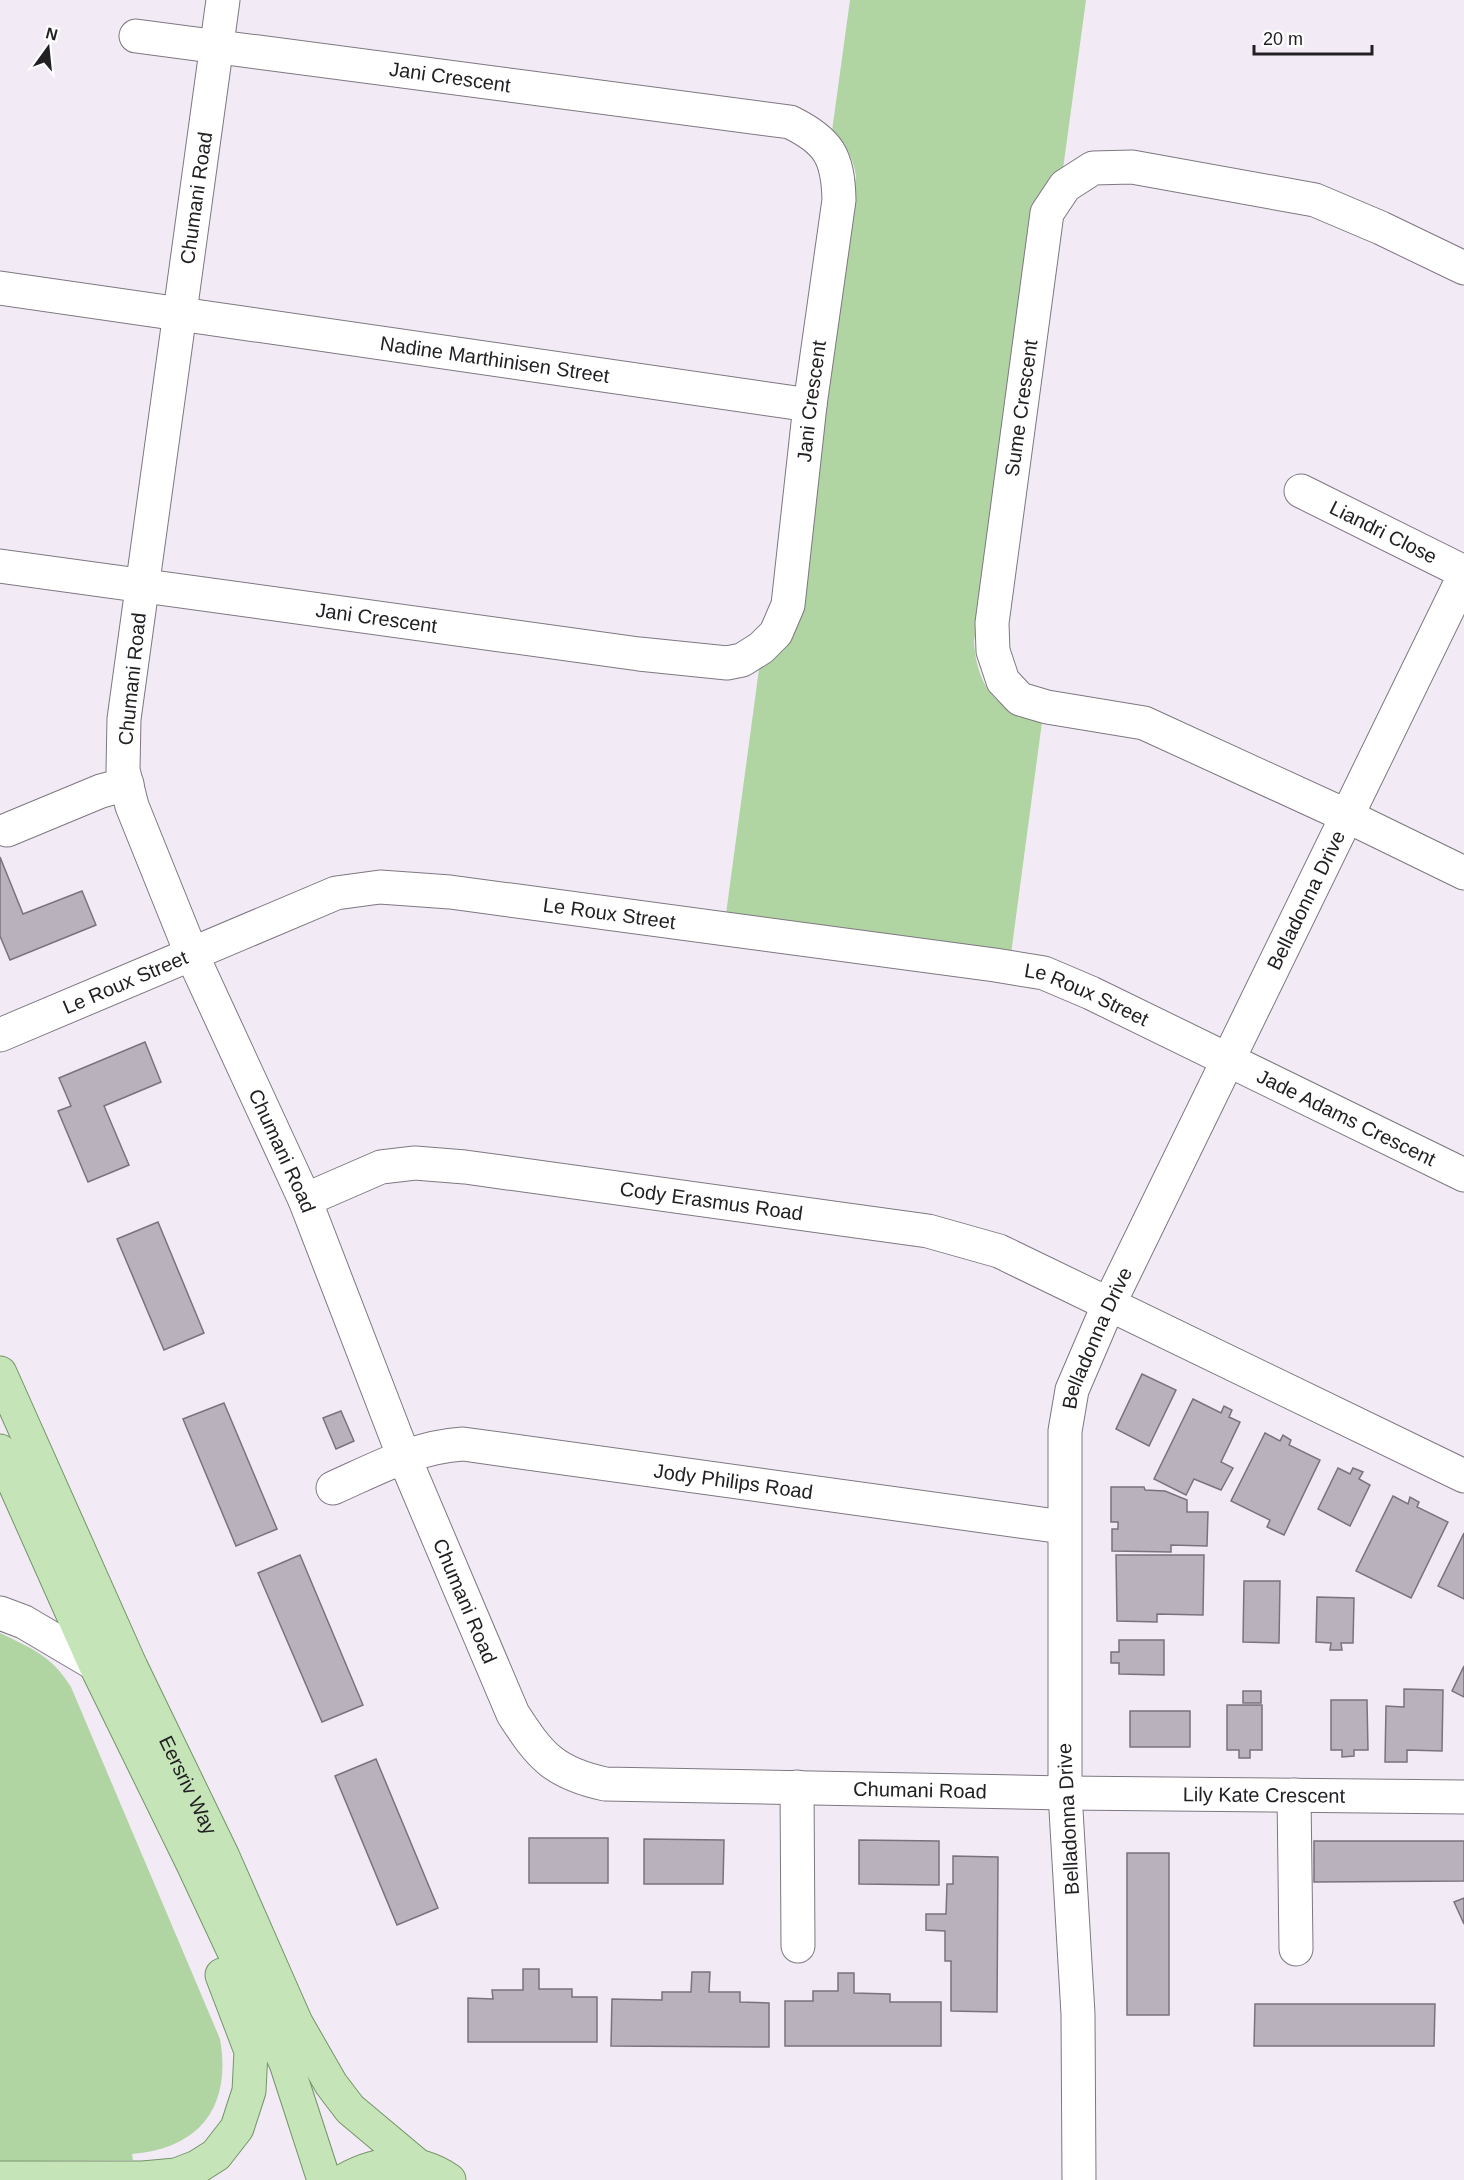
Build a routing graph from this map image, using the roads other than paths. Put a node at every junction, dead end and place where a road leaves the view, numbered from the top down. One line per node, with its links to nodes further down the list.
1 (223, 0): 3 (street, Chumani Road)
2 (136, 36): 3 (street, Jani Crescent)
3 (217, 46): 6 (street, Chumani Road); 7 (street, Jani Crescent)
4 (1464, 268): 13 (street, Sume Crescent)
5 (0, 288): 6 (street, Nadine Marthinisen Street)
6 (180, 314): 7 (street, Nadine Marthinisen Street); 11 (street, Chumani Road)
7 (810, 405): 11 (street, Jani Crescent)
8 (1301, 491): 10 (street, Liandri Close)
9 (0, 566): 11 (street, Jani Crescent)
10 (1464, 574): 13 (street, Belladonna Drive)
11 (142, 586): 12 (street, Chumani Road)
12 (127, 784): 14 (street); 16 (street, Chumani Road)
13 (1347, 816): 15 (street); 18 (street, Belladonna Drive)
14 (7, 830)
15 (1464, 873)
16 (192, 955): 17 (street, Le Roux Street); 18 (street, Le Roux Street); 20 (street, Chumani Road)
17 (0, 1035)
18 (1228, 1060): 19 (street, Jade Adams Crescent); 21 (street, Belladonna Drive)
19 (1464, 1175)
20 (305, 1200): 21 (street, Cody Erasmus Road); 24 (street, Chumani Road)
21 (1108, 1306): 25 (street); 27 (street, Belladonna Drive)
22 (0, 1373): 37 (main road, Eersriv Way)
23 (0, 1451): 29 (main road, Eersriv Way)
24 (404, 1457): 26 (street, Jody Philips Road); 27 (street, Jody Philips Road); 30 (street, Chumani Road)
25 (1464, 1476)
26 (333, 1488)
27 (1063, 1527): 31 (street, Belladonna Drive)
28 (0, 1612): 29 (street)
29 (95, 1664): 34 (main road, Eersriv Way)
30 (796, 1787): 31 (street, Chumani Road); 35 (street)
31 (1065, 1793): 32 (street, Lily Kate Crescent); 42 (street, Belladonna Drive)
32 (1294, 1795): 33 (street, Lily Kate Crescent); 36 (street)
33 (1464, 1797)
34 (193, 1864): 38 (main road); 39 (main road, Eersriv Way)
35 (798, 1946)
36 (1296, 1949)
37 (418, 2166): 40 (main road); 41 (main road)
38 (0, 2178)
39 (324, 2180)
40 (345, 2180)
41 (449, 2180)
42 (1079, 2180)

